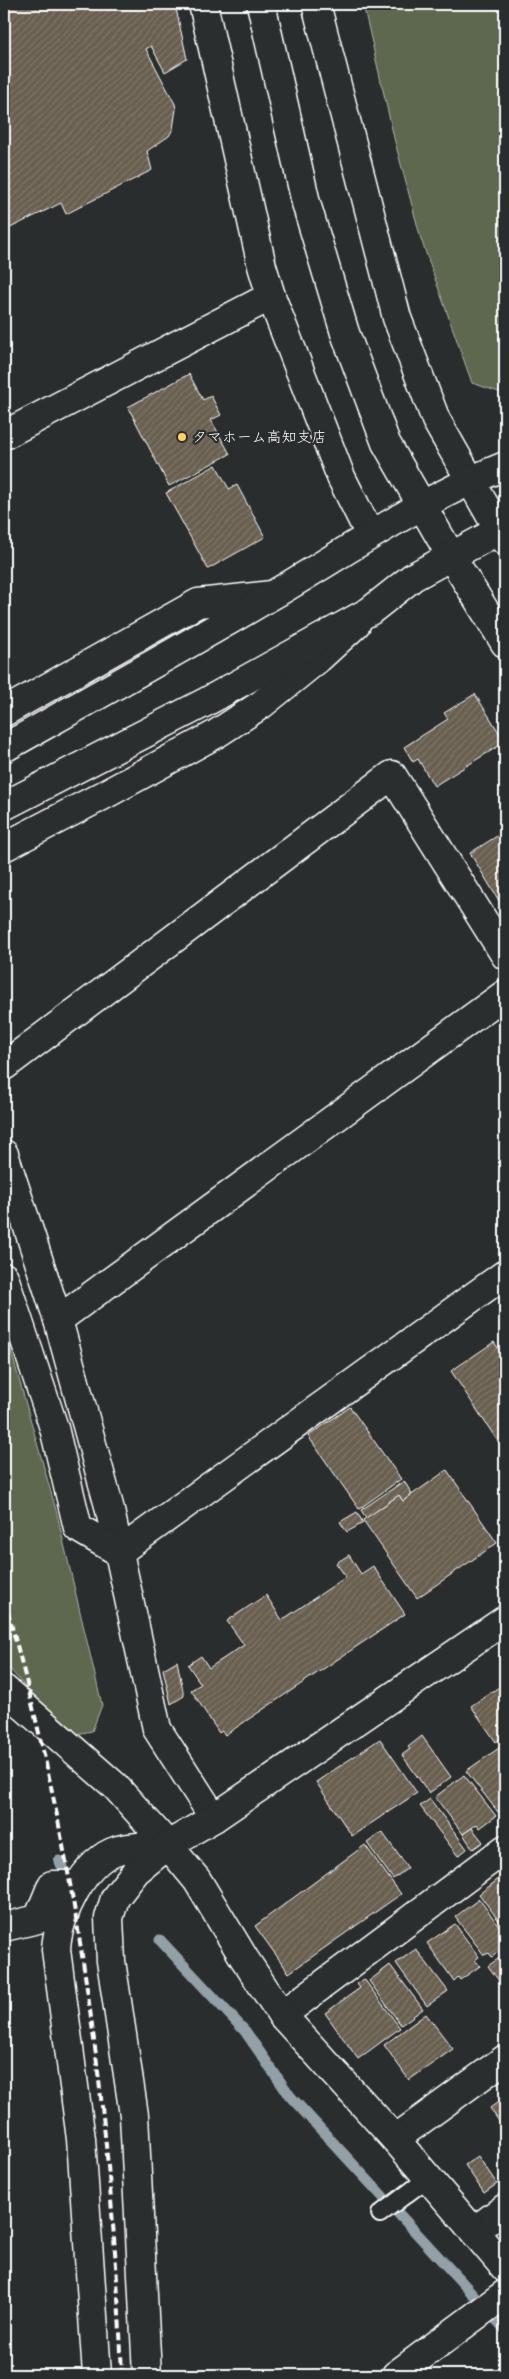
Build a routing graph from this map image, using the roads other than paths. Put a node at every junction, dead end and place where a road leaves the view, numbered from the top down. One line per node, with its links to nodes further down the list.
1 (203, 4): 4 (street)
2 (261, 4): 8 (street)
3 (316, 4): 7 (street)
4 (271, 296): 5 (street); 10 (street)
5 (4, 435)
6 (505, 466): 7 (street)
7 (470, 480): 8 (street); 9 (street)
8 (421, 505): 10 (street); 11 (street)
9 (503, 533): 11 (street)
10 (370, 534): 12 (street)
11 (451, 556): 13 (street); 14 (street)
12 (272, 595): 15 (street); 16 (street)
13 (370, 611): 17 (street); 18 (street)
14 (505, 643)
15 (4, 712)
16 (4, 748)
17 (4, 806)
18 (4, 847)
19 (505, 955): 21 (street)
20 (505, 994): 25 (street)
21 (4, 1066)
22 (4, 1154): 25 (street)
23 (505, 1274): 26 (street)
24 (4, 1276): 26 (street)
25 (58, 1320): 26 (street)
26 (118, 1552): 29 (street)
27 (505, 1620): 29 (street)
28 (4, 1689): 30 (street)
29 (214, 1818): 30 (street)
30 (168, 1844): 32 (street); 34 (street); 44 (street)
31 (505, 1849): 34 (street)
32 (78, 1885): 33 (street); 43 (street)
33 (4, 1928)
34 (282, 2015): 36 (street)
35 (505, 2059): 36 (street)
36 (395, 2139): 37 (street)
37 (428, 2178): 39 (lane); 40 (street)
38 (505, 2208): 40 (street)
39 (380, 2214)
40 (474, 2231): 41 (street)
41 (505, 2268)
42 (490, 2305): 45 (street)
43 (96, 2375)
44 (147, 2375)
45 (396, 2375)

